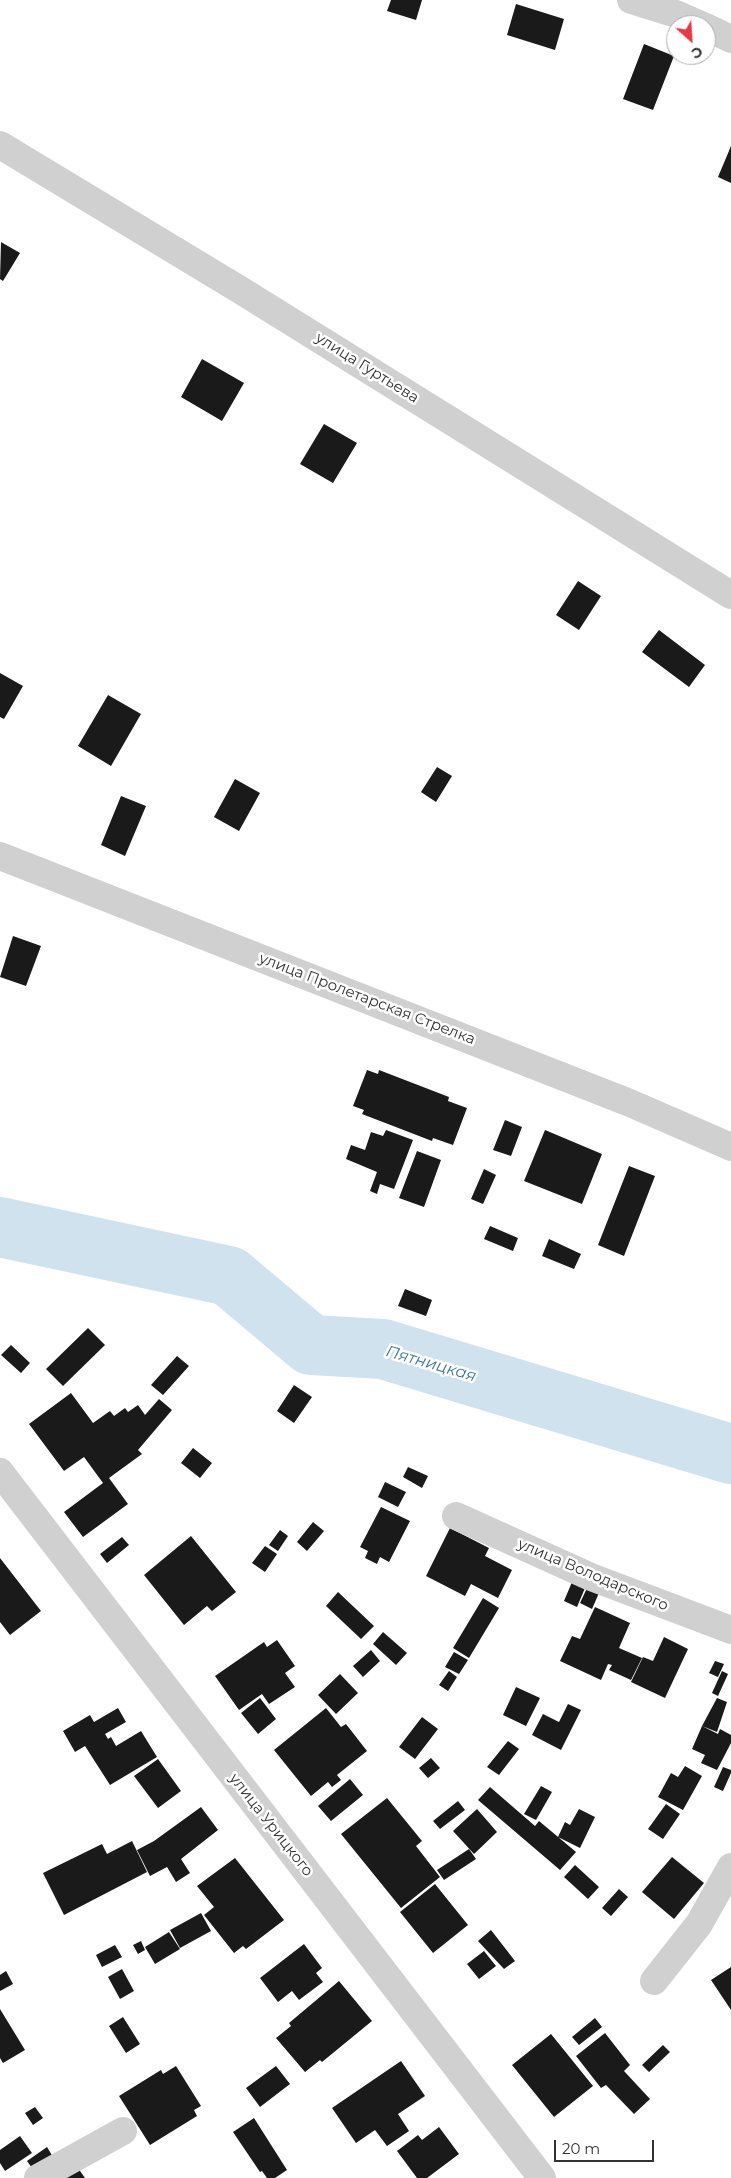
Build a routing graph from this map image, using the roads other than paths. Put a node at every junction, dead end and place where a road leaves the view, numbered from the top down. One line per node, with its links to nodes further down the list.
1 (631, 0): 2 (street)
2 (678, 15)
3 (716, 32): 4 (street)
4 (731, 39)
5 (0, 145): 6 (street, улица Гуртьева)
6 (731, 594)
7 (0, 856): 8 (street, улица Пролетарская Стрелка)
8 (731, 1147)
9 (0, 1472): 16 (street, улица Урицкого)
10 (456, 1516): 11 (street, улица Володарского)
11 (731, 1630)
12 (731, 1867): 13 (street)
13 (654, 1981)
14 (123, 2131): 15 (street)
15 (38, 2178)
16 (542, 2178)

